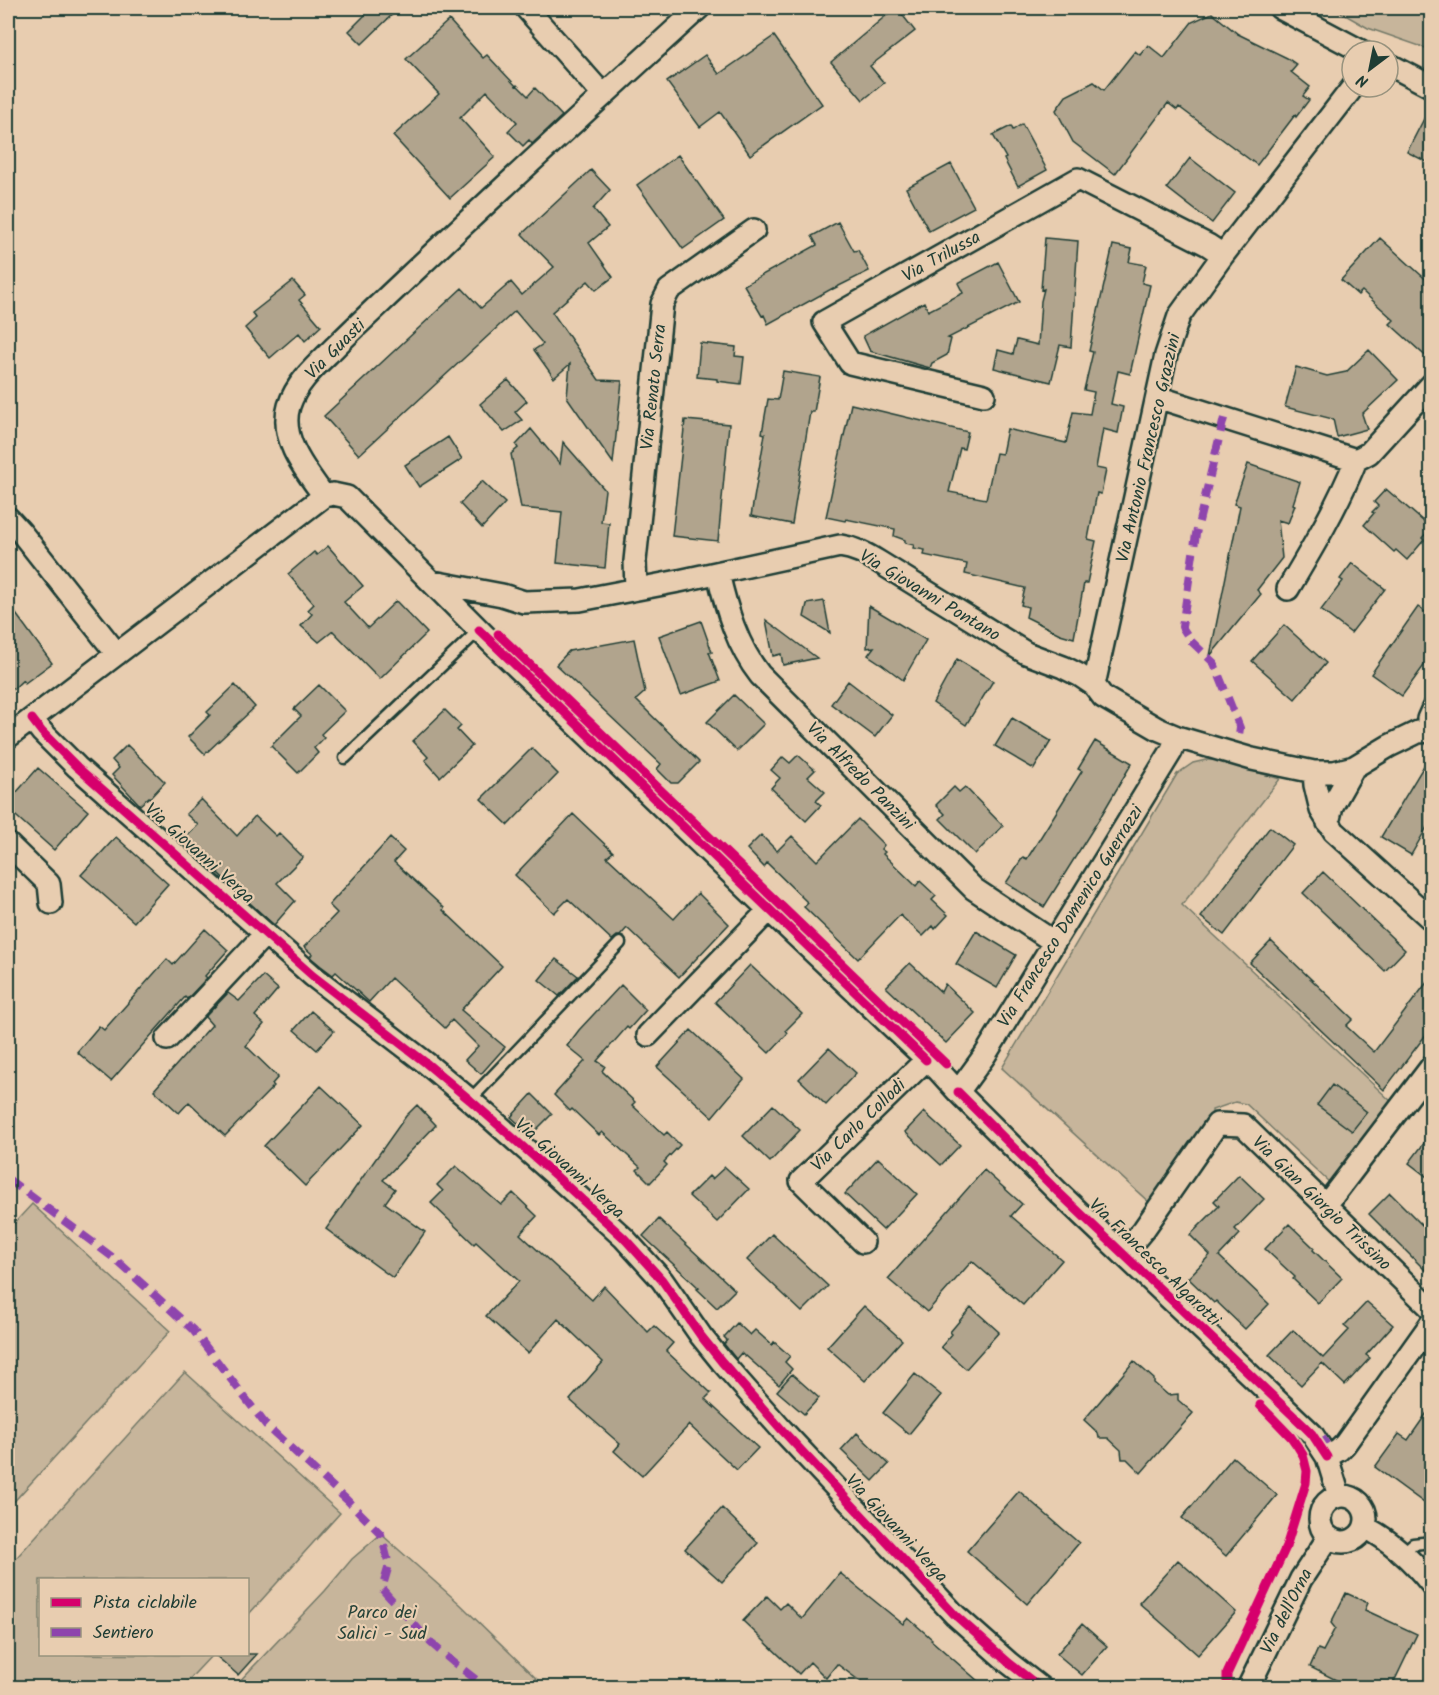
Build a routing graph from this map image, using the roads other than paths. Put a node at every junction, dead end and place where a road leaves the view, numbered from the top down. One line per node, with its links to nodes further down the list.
1 (526, 8): 7 (street)
2 (699, 8): 7 (street, Via Guasti)
3 (1280, 8): 4 (street)
4 (1340, 40)
5 (1400, 70): 6 (street)
6 (1431, 87)
7 (603, 95): 15 (street, Via Guasti)
8 (1344, 99): 10 (street, Via Antonio Francesco Grazzini)
9 (754, 230): 19 (street, Via Renato Serra)
10 (1223, 255): 12 (street, Via Trilussa); 13 (street, Via Antonio Francesco Grazzini)
11 (1431, 384): 14 (street)
12 (984, 395)
13 (1158, 398): 14 (street); 23 (street, Via Antonio Francesco Grazzini)
14 (1356, 460): 20 (street)
15 (324, 496): 18 (street, Via Francesco Algarotti); 22 (street)
16 (8, 518): 22 (street)
17 (718, 573): 19 (street, Via Giovanni Pontano); 23 (street, Via Giovanni Pontano); 37 (street, Via Alfredo Panzini)
18 (433, 582): 19 (street, Via Giovanni Pontano); 21 (street, Via Francesco Algarotti)
19 (636, 589)
20 (1288, 589)
21 (479, 630): 28 (lane); 34 (street, Via Francesco Algarotti)
22 (117, 654): 24 (street)
23 (1094, 685): 27 (street, Via Giovanni Pontano)
24 (32, 719): 26 (street); 36 (street, Via Giovanni Verga)
25 (1431, 724): 29 (street)
26 (8, 737)
27 (1177, 737): 30 (street, Via Giovanni Pontano); 37 (street, Via Francesco Domenico Guerrazzi)
28 (345, 758)
29 (1354, 767): 30 (street, Via Giovanni Pontano); 31 (street)
30 (1314, 772): 31 (street)
31 (1328, 824): 35 (street)
32 (8, 844): 33 (street)
33 (51, 903)
34 (769, 910): 39 (street); 41 (street, Via Francesco Algarotti)
35 (1431, 920)
36 (265, 934): 40 (street); 44 (street, Via Giovanni Verga)
37 (1054, 942): 43 (street, Via Francesco Domenico Guerrazzi)
38 (620, 943): 44 (lane)
39 (648, 1035)
40 (167, 1039)
41 (926, 1060): 43 (street, Via Francesco Algarotti); 46 (street, Via Carlo Collodi)
42 (1431, 1066): 45 (street)
43 (958, 1092): 47 (street, Via Francesco Algarotti)
44 (470, 1100): 57 (street, Via Giovanni Verga)
45 (1326, 1206): 47 (street, Via Gian Giorgio Trissino); 48 (street, Via Gian Giorgio Trissino)
46 (862, 1242)
47 (1123, 1254): 50 (street, Via Francesco Algarotti)
48 (1431, 1309)
49 (1431, 1322): 50 (street)
50 (1327, 1457): 51 (street, Via Francesco Algarotti)
51 (1339, 1496): 52 (street); 53 (street)
52 (1365, 1527): 53 (street); 55 (street)
53 (1328, 1538): 58 (street, Via dell'Orna)
54 (1431, 1542): 55 (lane)
55 (1403, 1553): 56 (street)
56 (1431, 1585)
57 (1041, 1688)
58 (1248, 1688)

